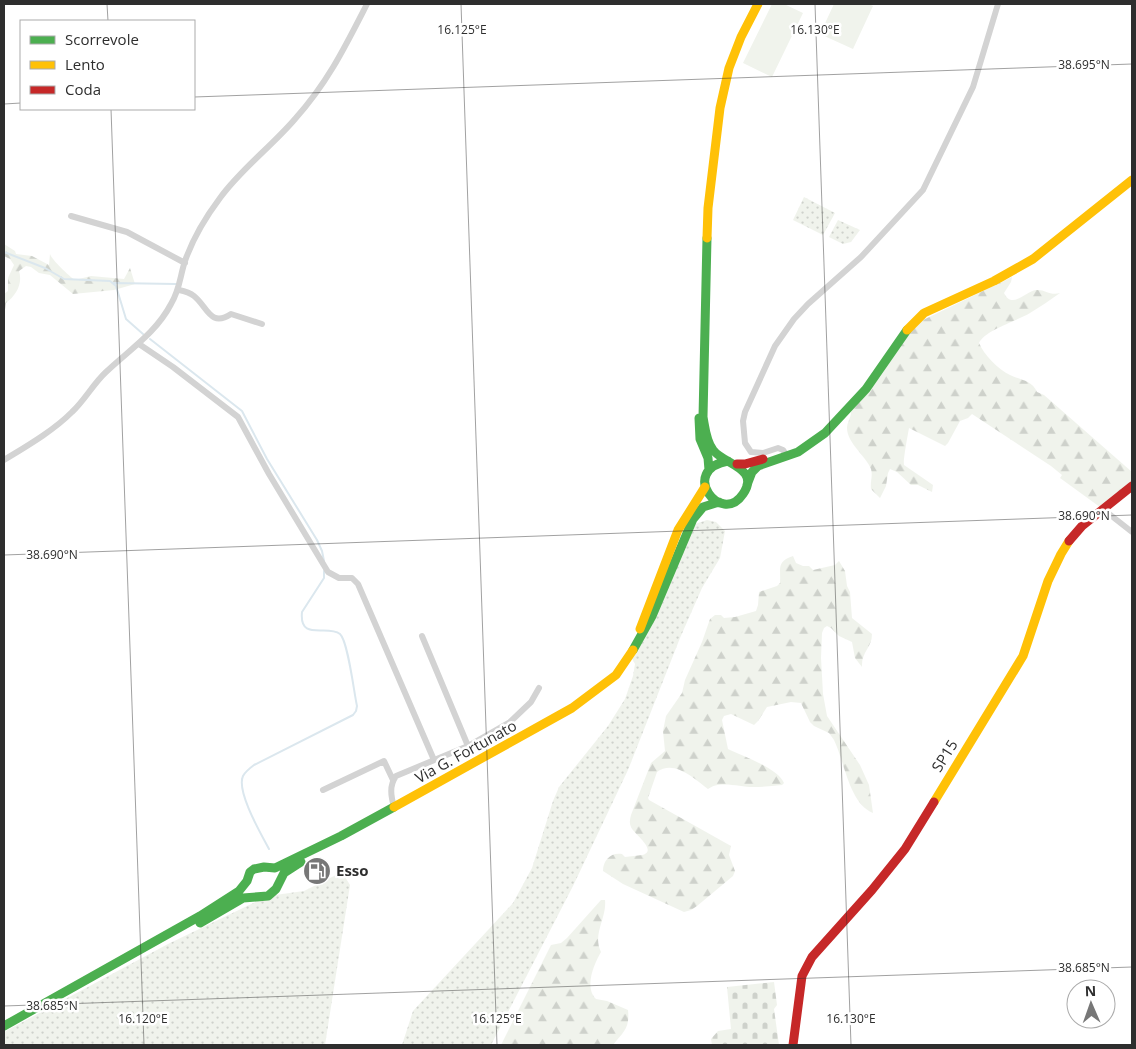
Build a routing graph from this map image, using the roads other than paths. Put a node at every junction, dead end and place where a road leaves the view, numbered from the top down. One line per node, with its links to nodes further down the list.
1 (367, 4): 6 (street)
2 (758, 4): 10 (main road)
3 (998, 4): 11 (street)
4 (1132, 180): 11 (main road)
5 (71, 216): 6 (street)
6 (185, 263): 7 (street)
7 (179, 290): 8 (street); 9 (street)
8 (262, 324)
9 (139, 344): 12 (street); 25 (street)
10 (702, 400): 13 (main road); 14 (main road)
11 (782, 457): 13 (main road); 15 (main road)
12 (4, 460)
13 (732, 463): 14 (main road); 15 (main road)
14 (709, 470): 17 (main road)
15 (747, 486): 18 (main road)
16 (1132, 486): 19 (main road, SP15)
17 (705, 487): 18 (main road); 22 (main road, Via G. Fortunato)
18 (719, 502): 22 (main road, Via G. Fortunato)
19 (1104, 510): 20 (street); 36 (main road, SP15)
20 (1132, 532)
21 (422, 636): 24 (street)
22 (601, 687): 28 (main road, Via G. Fortunato)
23 (538, 688): 24 (street)
24 (468, 746): 25 (street)
25 (434, 760): 26 (street)
26 (393, 780): 27 (street); 28 (street)
27 (322, 790)
28 (394, 807): 29 (main road, Via G. Fortunato)
29 (341, 836): 30 (main road); 32 (main road)
30 (268, 868): 31 (main road); 32 (main road)
31 (247, 881): 33 (main road); 34 (main road)
32 (278, 884): 33 (main road)
33 (258, 897): 34 (main road)
34 (150, 945): 35 (main road)
35 (4, 1026)
36 (793, 1045)

